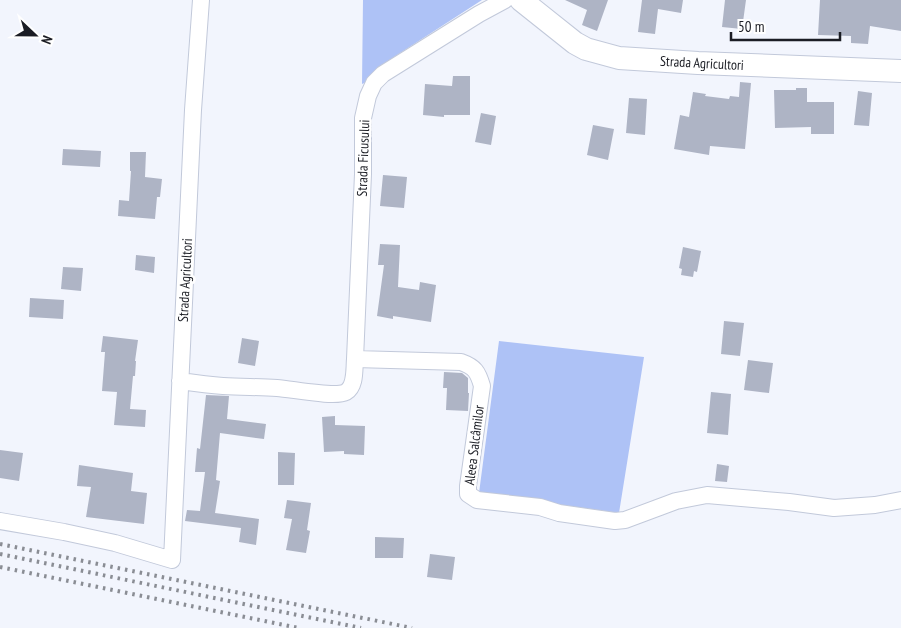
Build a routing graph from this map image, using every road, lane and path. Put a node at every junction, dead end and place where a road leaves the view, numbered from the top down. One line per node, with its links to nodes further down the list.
1 (201, 0): 6 (street, Strada Agricultori)
2 (505, 0): 5 (street, Strada Ficusului)
3 (521, 0): 4 (main road, Strada Agricultori)
4 (901, 72)
5 (355, 359): 6 (street); 7 (street, Aleea Salcâmilor)
6 (180, 382): 8 (street, Strada Agricultori)
7 (901, 500)
8 (0, 521)

